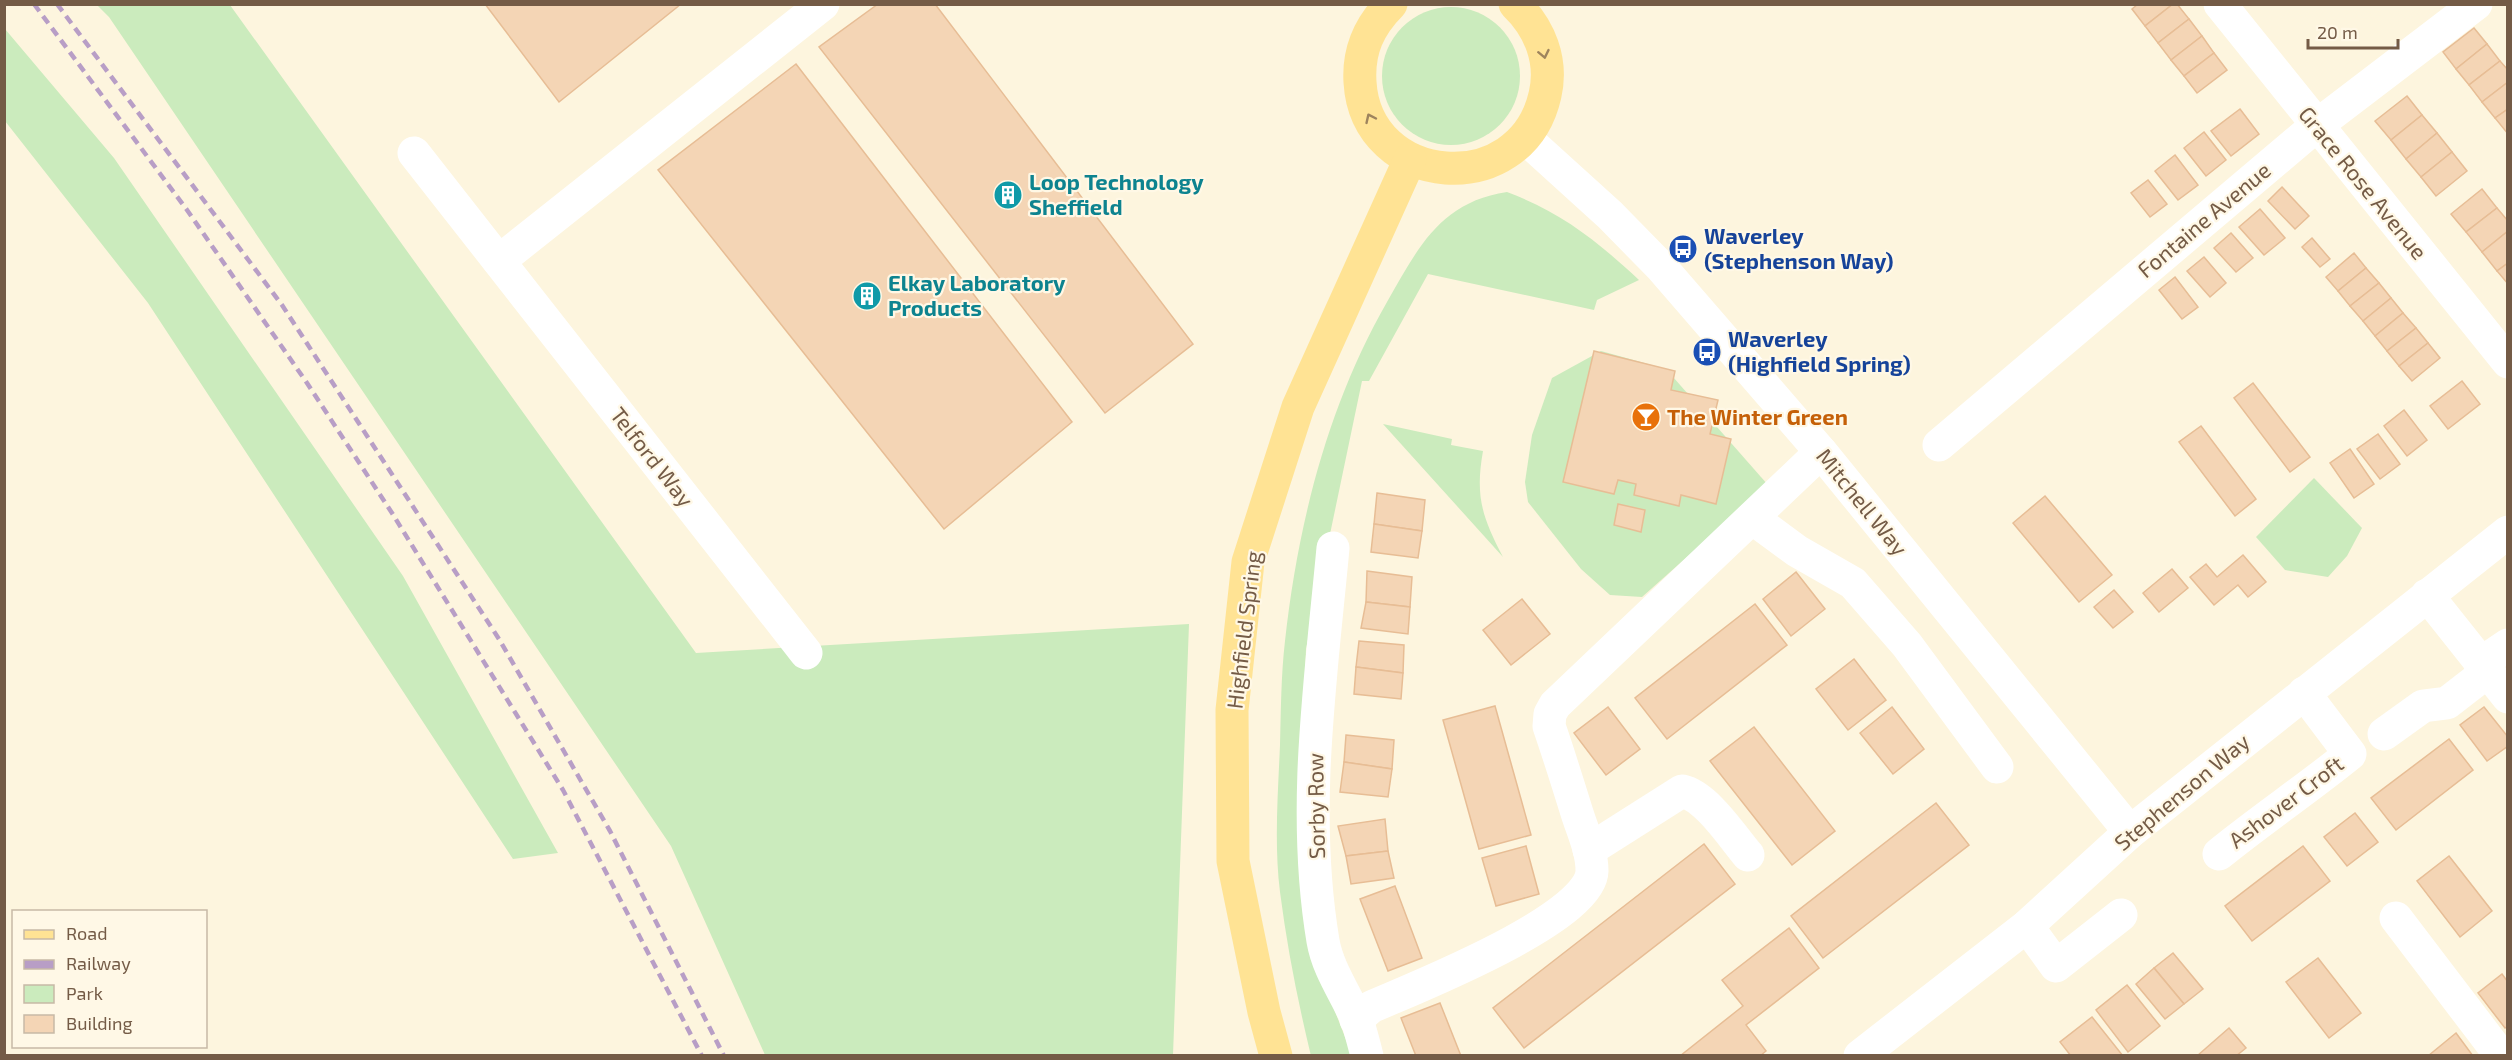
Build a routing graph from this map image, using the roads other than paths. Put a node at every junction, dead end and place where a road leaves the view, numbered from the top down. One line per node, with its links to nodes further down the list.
1 (823, 4): 10 (street)
2 (1391, 4): 9 (main road, one-way to 2)
3 (2220, 4): 6 (street, Grace Rose Avenue)
4 (2476, 4): 6 (street, Fontaine Avenue)
5 (1524, 7): 7 (main road, one-way to 7)
6 (2316, 126): 11 (street, Grace Rose Avenue); 12 (street, Fontaine Avenue)
7 (1525, 138): 9 (main road); 13 (street, Mitchell Way)
8 (414, 153): 10 (street, Telford Way)
9 (1410, 159): 33 (main road, Highfield Spring)
10 (499, 261): 19 (street, Telford Way)
11 (2508, 362)
12 (1939, 446)
13 (1821, 453): 14 (street); 25 (street, Mitchell Way)
14 (1752, 518): 24 (street); 26 (street)
15 (2508, 532): 17 (street, Stephenson Way)
16 (1334, 548): 32 (street, Sorby Row)
17 (2427, 595): 20 (street); 21 (street, Stephenson Way)
18 (2508, 645): 20 (street)
19 (806, 653)
20 (2484, 668): 22 (street); 23 (street)
21 (2304, 693): 25 (street, Stephenson Way); 27 (street, Ashover Croft)
22 (2508, 697)
23 (2384, 734)
24 (1997, 767)
25 (2130, 832): 31 (street, Stephenson Way)
26 (1589, 850): 28 (street); 32 (street)
27 (2219, 854)
28 (1748, 855)
29 (2121, 915): 31 (street)
30 (2396, 918): 36 (street)
31 (2027, 926): 35 (street, Stephenson Way)
32 (1356, 1020): 34 (street, Sorby Row)
33 (1276, 1056)
34 (1367, 1056)
35 (1860, 1056)
36 (2501, 1056)

